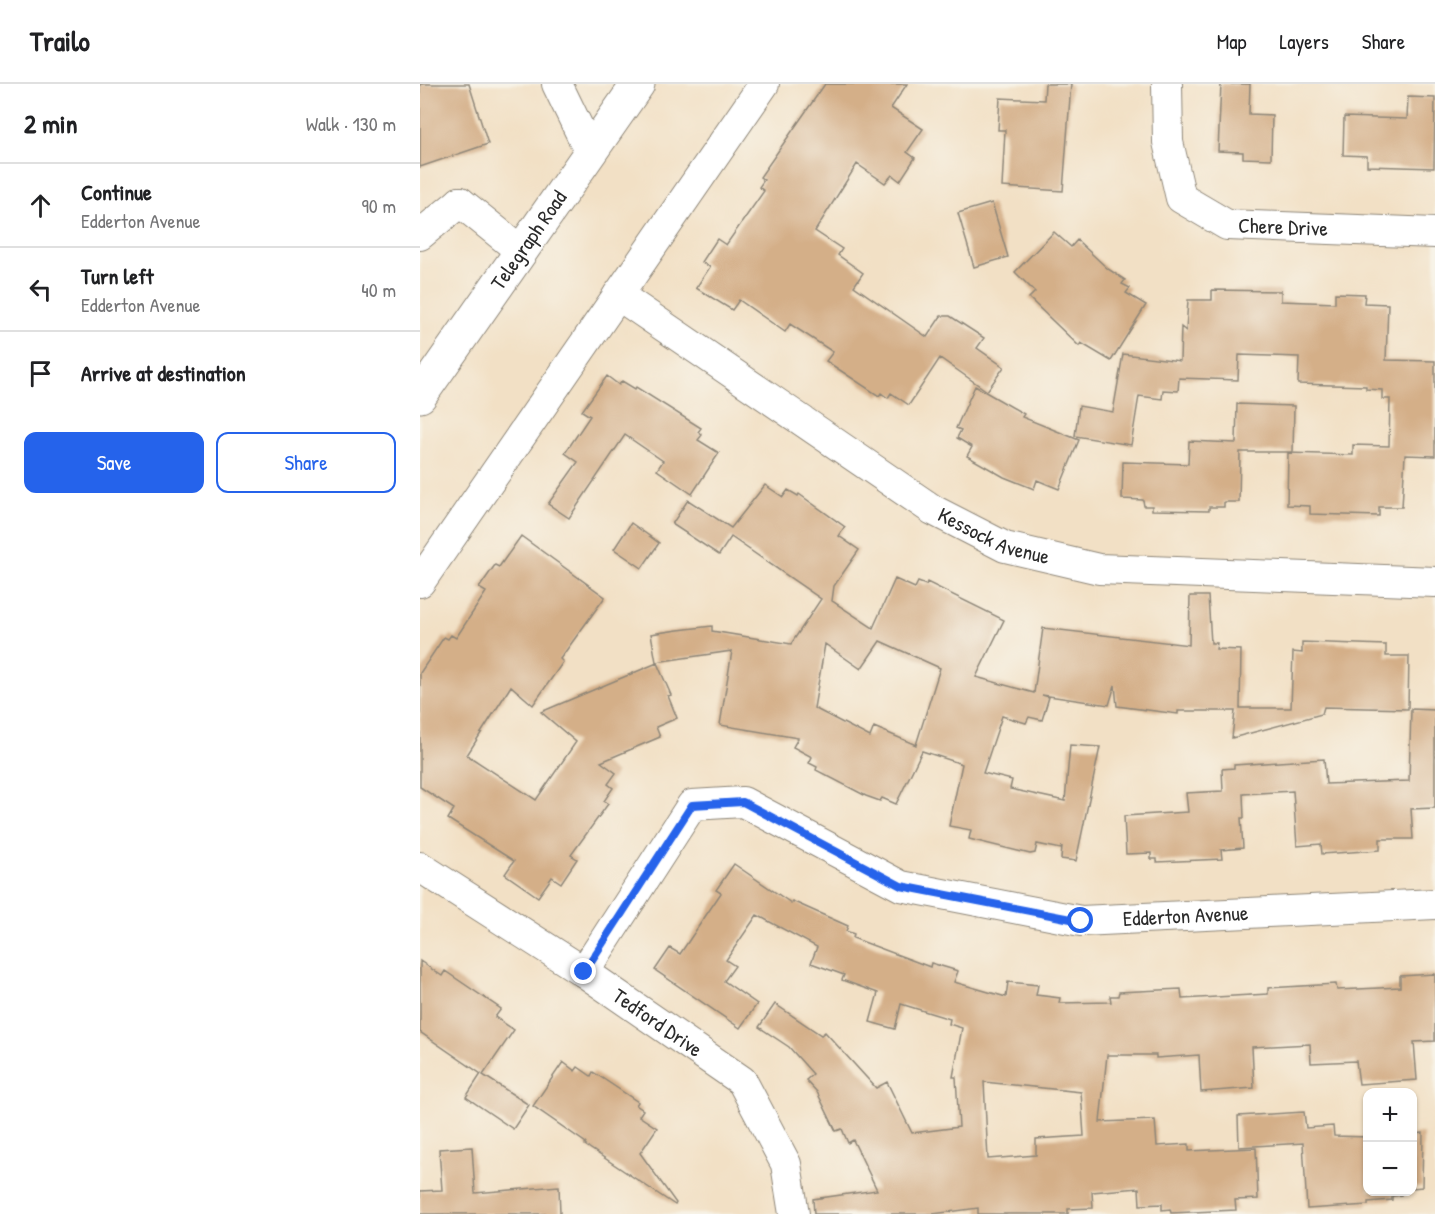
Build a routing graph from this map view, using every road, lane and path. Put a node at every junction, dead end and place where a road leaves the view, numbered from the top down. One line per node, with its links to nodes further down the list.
1 (557, 84): 5 (street)
2 (638, 84): 5 (main road, Telegraph Road)
3 (764, 84): 11 (street)
4 (1167, 84): 8 (street, Chere Drive)
5 (590, 152): 10 (main road, Telegraph Road)
6 (460, 202): 7 (street); 9 (street); 10 (street)
7 (420, 211)
8 (1435, 233)
9 (420, 235)
10 (521, 252): 12 (main road, Telegraph Road)
11 (618, 295): 13 (street); 14 (street, Kessock Avenue)
12 (420, 396)
13 (420, 582)
14 (1435, 582)
15 (420, 867): 17 (street, Tedford Drive)
16 (1435, 904): 17 (street, Edderton Avenue)
17 (584, 972): 18 (street, Tedford Drive)
18 (794, 1214)

